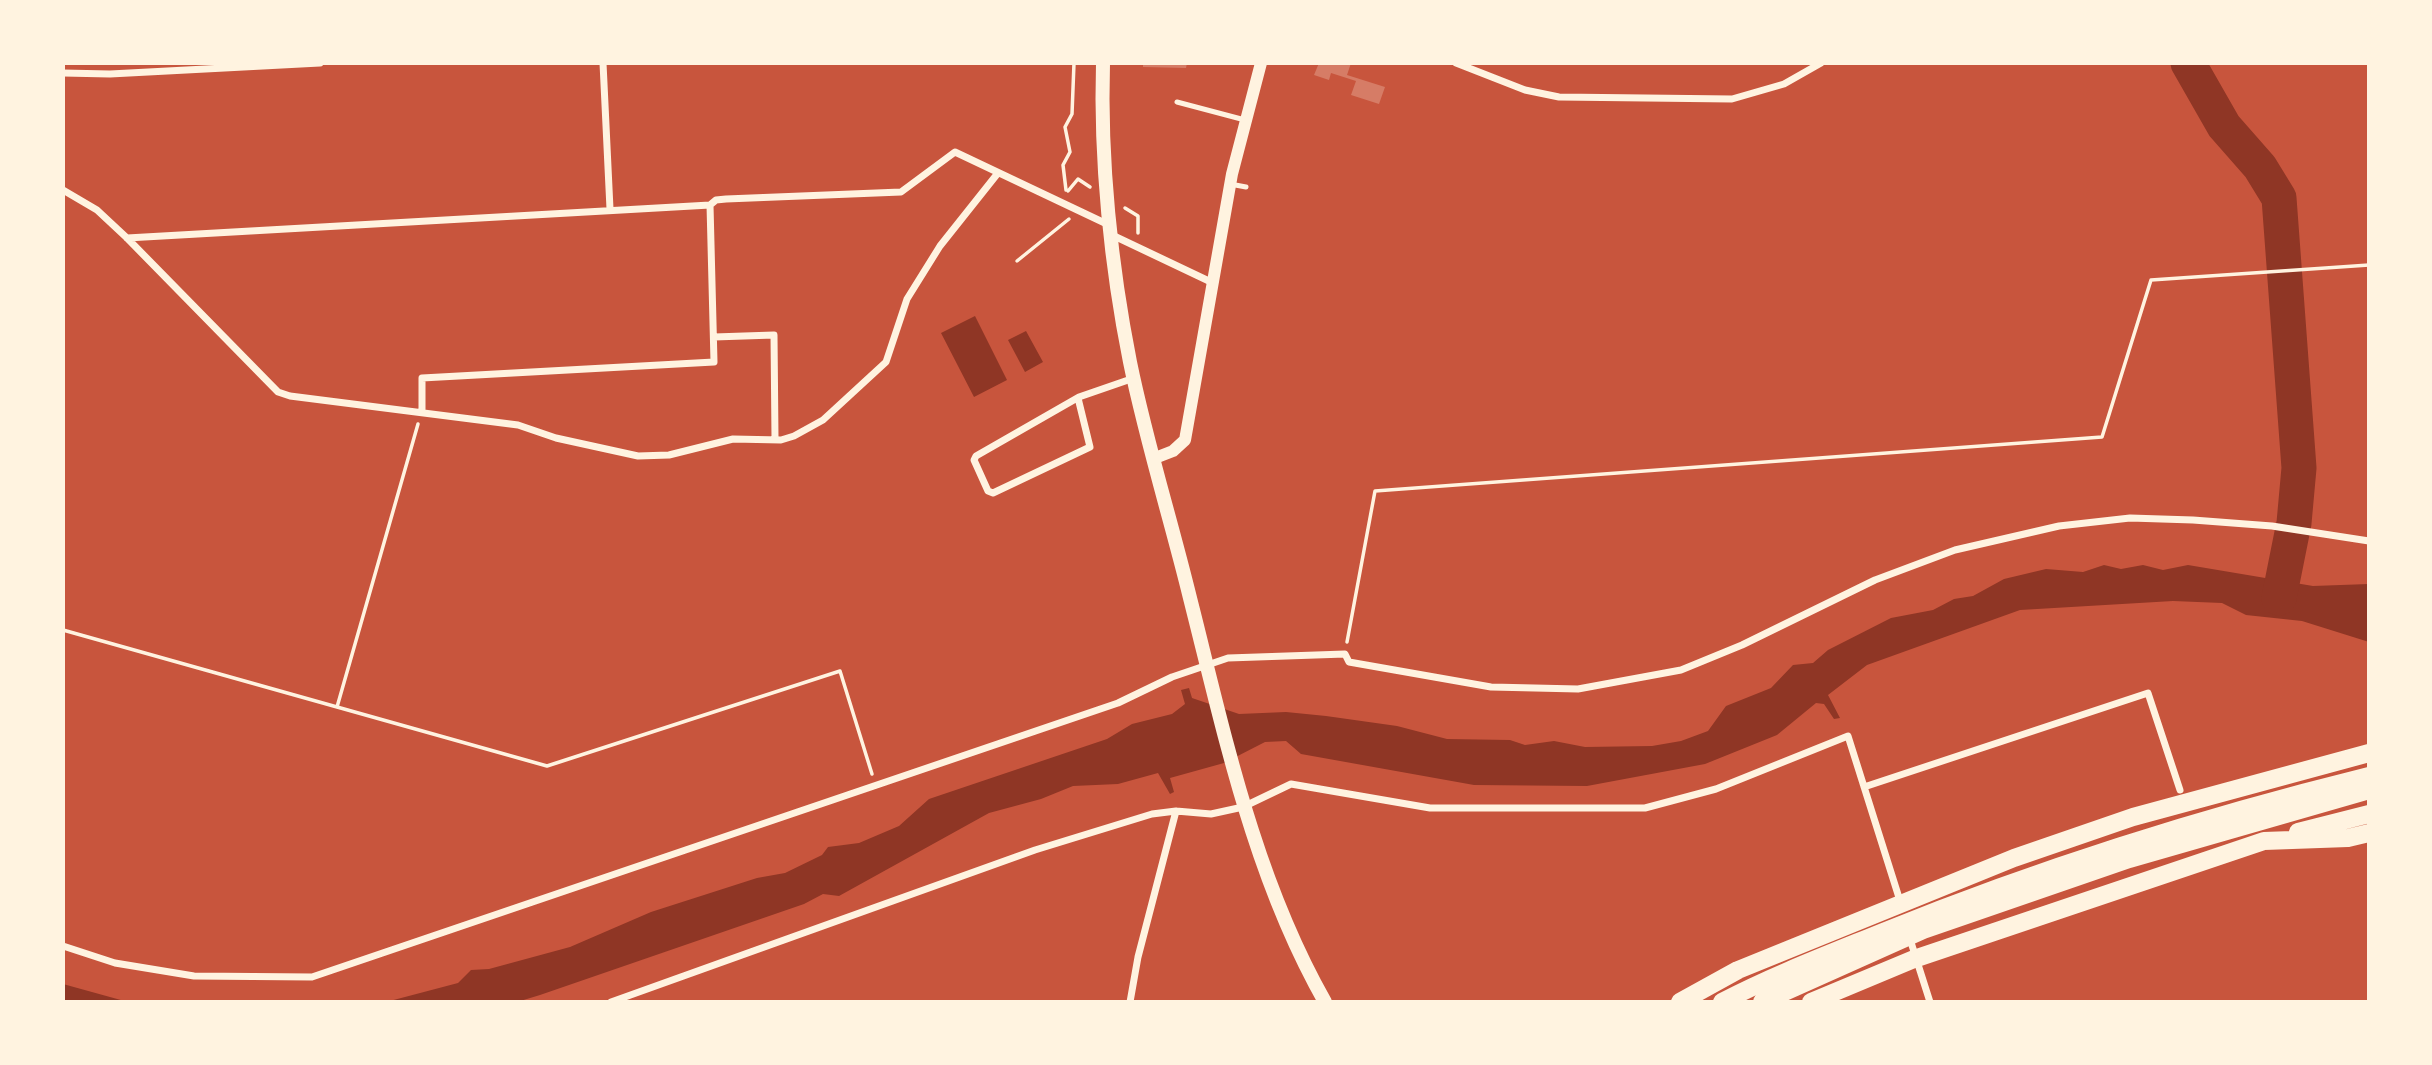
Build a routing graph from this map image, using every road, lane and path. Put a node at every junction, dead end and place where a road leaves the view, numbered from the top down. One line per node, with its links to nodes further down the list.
1 (320, 63): 8 (street)
2 (603, 63): 19 (street)
3 (1074, 63): 13 (path)
4 (1103, 63): 20 (main road)
5 (1261, 63): 10 (street)
6 (1456, 63): 7 (street)
7 (1821, 63)
8 (63, 73)
9 (1177, 103): 10 (lane)
10 (1245, 120): 12 (street)
11 (998, 173): 16 (street); 17 (street); 30 (street)
12 (1230, 184): 14 (lane); 25 (street)
13 (1091, 187)
14 (1246, 187)
15 (63, 190): 21 (street)
16 (710, 205): 19 (street); 26 (street)
17 (1070, 206): 20 (street); 23 (path)
18 (1125, 208): 22 (path)
19 (610, 209): 21 (street)
20 (1111, 231): 22 (street); 27 (main road)
21 (128, 238): 29 (street)
22 (1138, 248): 25 (street)
23 (1017, 261)
24 (2369, 265): 34 (path)
25 (1211, 282): 31 (street)
26 (714, 337): 29 (street); 30 (street)
27 (1134, 378): 28 (street); 31 (main road)
28 (1078, 398): 28 (street)
29 (422, 412): 30 (street); 36 (path)
30 (775, 438)
31 (1155, 458): 35 (main road)
32 (2369, 541): 34 (street)
33 (63, 630): 36 (path)
34 (1345, 654): 35 (street)
35 (1210, 674): 39 (street); 43 (main road)
36 (337, 707): 39 (path)
37 (2369, 753): 48 (highway)
38 (2369, 776): 55 (highway)
39 (876, 785): 49 (street)
40 (1864, 787): 41 (street); 43 (street); 48 (street)
41 (2180, 790)
42 (2369, 790): 56 (highway)
43 (1241, 801): 44 (street); 53 (main road)
44 (1176, 811): 51 (street); 52 (street)
45 (2369, 814): 47 (highway)
46 (2369, 833): 47 (highway)
47 (2264, 841): 50 (highway)
48 (1900, 902): 50 (street); 54 (highway)
49 (63, 946)
50 (1914, 958): 57 (highway); 58 (street)
51 (611, 1002)
52 (1130, 1002)
53 (1325, 1002)
54 (1680, 1002)
55 (1722, 1002)
56 (1762, 1002)
57 (1811, 1002)
58 (1930, 1002)

